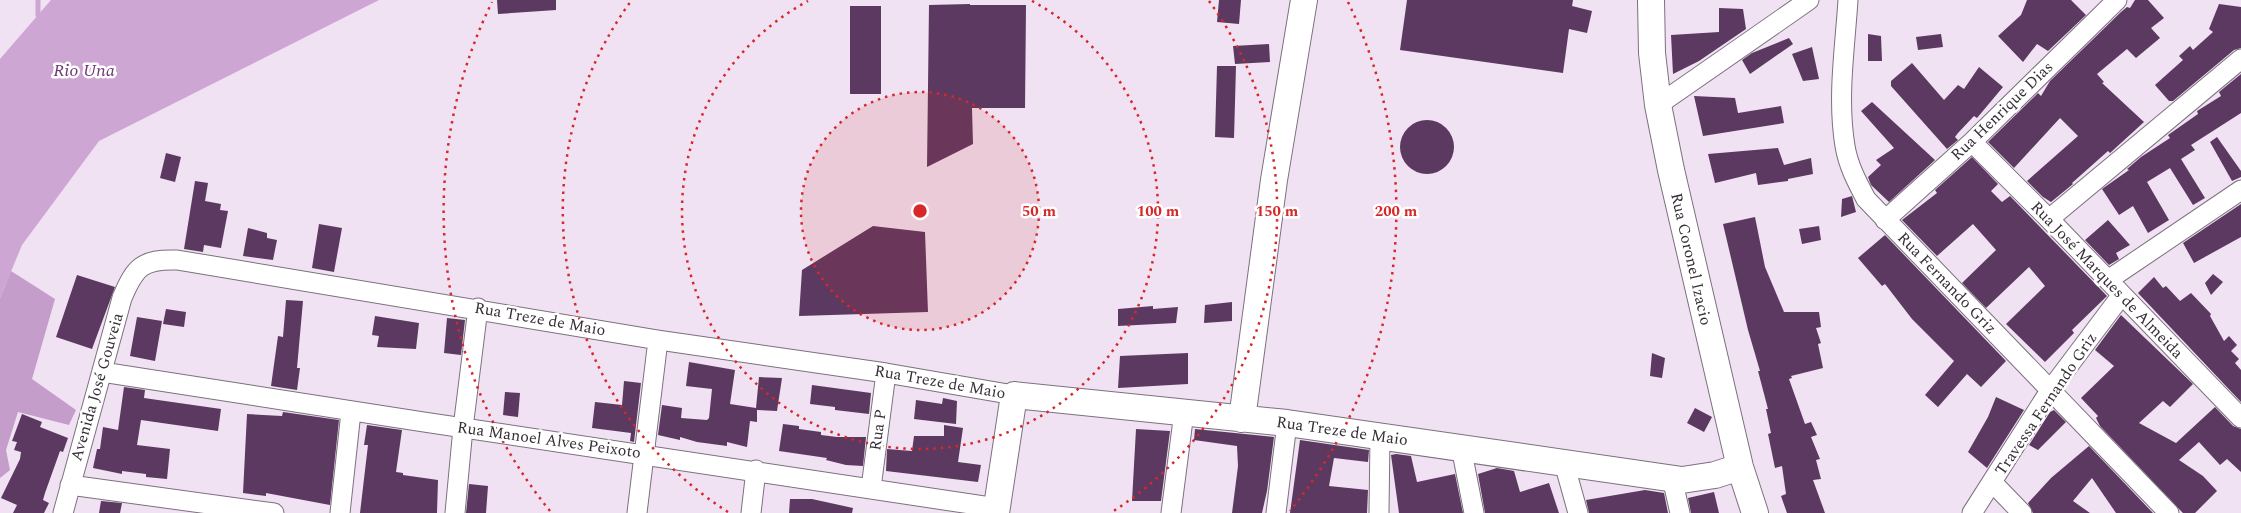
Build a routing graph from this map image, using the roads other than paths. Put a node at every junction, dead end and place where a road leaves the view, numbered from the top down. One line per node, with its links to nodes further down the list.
1 (1304, 0): 24 (street)
2 (1650, 0): 7 (street, Rua Coronel Izacio)
3 (1809, 0): 7 (street)
4 (1848, 0): 11 (street, Rua Fernando Griz)
5 (2117, 0): 8 (street, Rua Henrique Dias)
6 (2241, 59): 10 (street)
7 (1658, 105): 31 (street, Rua Coronel Izacio)
8 (1972, 142): 10 (street, Rua José Marques de Almeida); 11 (street, Rua Henrique Dias)
9 (2241, 190): 13 (street)
10 (2049, 219): 13 (street, Rua José Marques de Almeida)
11 (1885, 220): 19 (street, Rua Fernando Griz)
12 (142, 266): 15 (street, Rua Treze de Maio); 17 (street, Avenida José Gouveia)
13 (2108, 280): 14 (street, Rua José Marques de Almeida)
14 (2121, 296): 19 (street, Travessa Fernando Griz); 23 (street, Rua José Marques de Almeida)
15 (478, 308): 16 (street, Rua Treze de Maio); 26 (street)
16 (658, 340): 18 (street, Rua Treze de Maio); 29 (street)
17 (102, 372): 21 (street, Rua Manoel Alves Peixoto); 35 (street, Avenida José Gouveia)
18 (886, 372): 20 (street, Rua Treze de Maio); 36 (street, Rua P)
19 (2051, 389): 34 (street, Travessa Fernando Griz); 54 (street, Rua Fernando Griz)
20 (1014, 395): 22 (street, Rua Treze de Maio); 38 (street)
21 (350, 412): 26 (street, Rua Manoel Alves Peixoto); 41 (street)
22 (1184, 412): 24 (street, Rua Treze de Maio); 45 (street)
23 (2241, 418)
24 (1242, 419): 25 (street, Rua Treze de Maio)
25 (1287, 423): 27 (street, Rua Treze de Maio); 46 (street)
26 (463, 428): 29 (street, Rua Manoel Alves Peixoto); 42 (street)
27 (1380, 436): 28 (street, Rua Treze de Maio); 47 (street)
28 (1461, 447): 30 (street, Rua Treze de Maio); 48 (street)
29 (645, 454): 32 (street, Rua Manoel Alves Peixoto); 43 (street)
30 (1564, 463): 33 (street, Rua Treze de Maio); 49 (street)
31 (1740, 467): 33 (street, Rua Treze de Maio); 51 (street, Rua Coronel Izacio)
32 (756, 470): 36 (street, Rua Manoel Alves Peixoto); 44 (street)
33 (1672, 478): 50 (street)
34 (1992, 482): 52 (street, Travessa Fernando Griz); 53 (street)
35 (70, 484): 37 (street); 39 (street, Avenida José Gouveia)
36 (871, 488): 38 (street, Rua Manoel Alves Peixoto)
37 (201, 508): 40 (street)
38 (996, 510)
39 (63, 513)
40 (274, 513)
41 (340, 513)
42 (456, 513)
43 (637, 513)
44 (751, 513)
45 (1171, 513)
46 (1276, 513)
47 (1379, 513)
48 (1474, 513)
49 (1578, 513)
50 (1680, 513)
51 (1755, 513)
52 (1972, 513)
53 (2022, 513)
54 (2169, 513)

